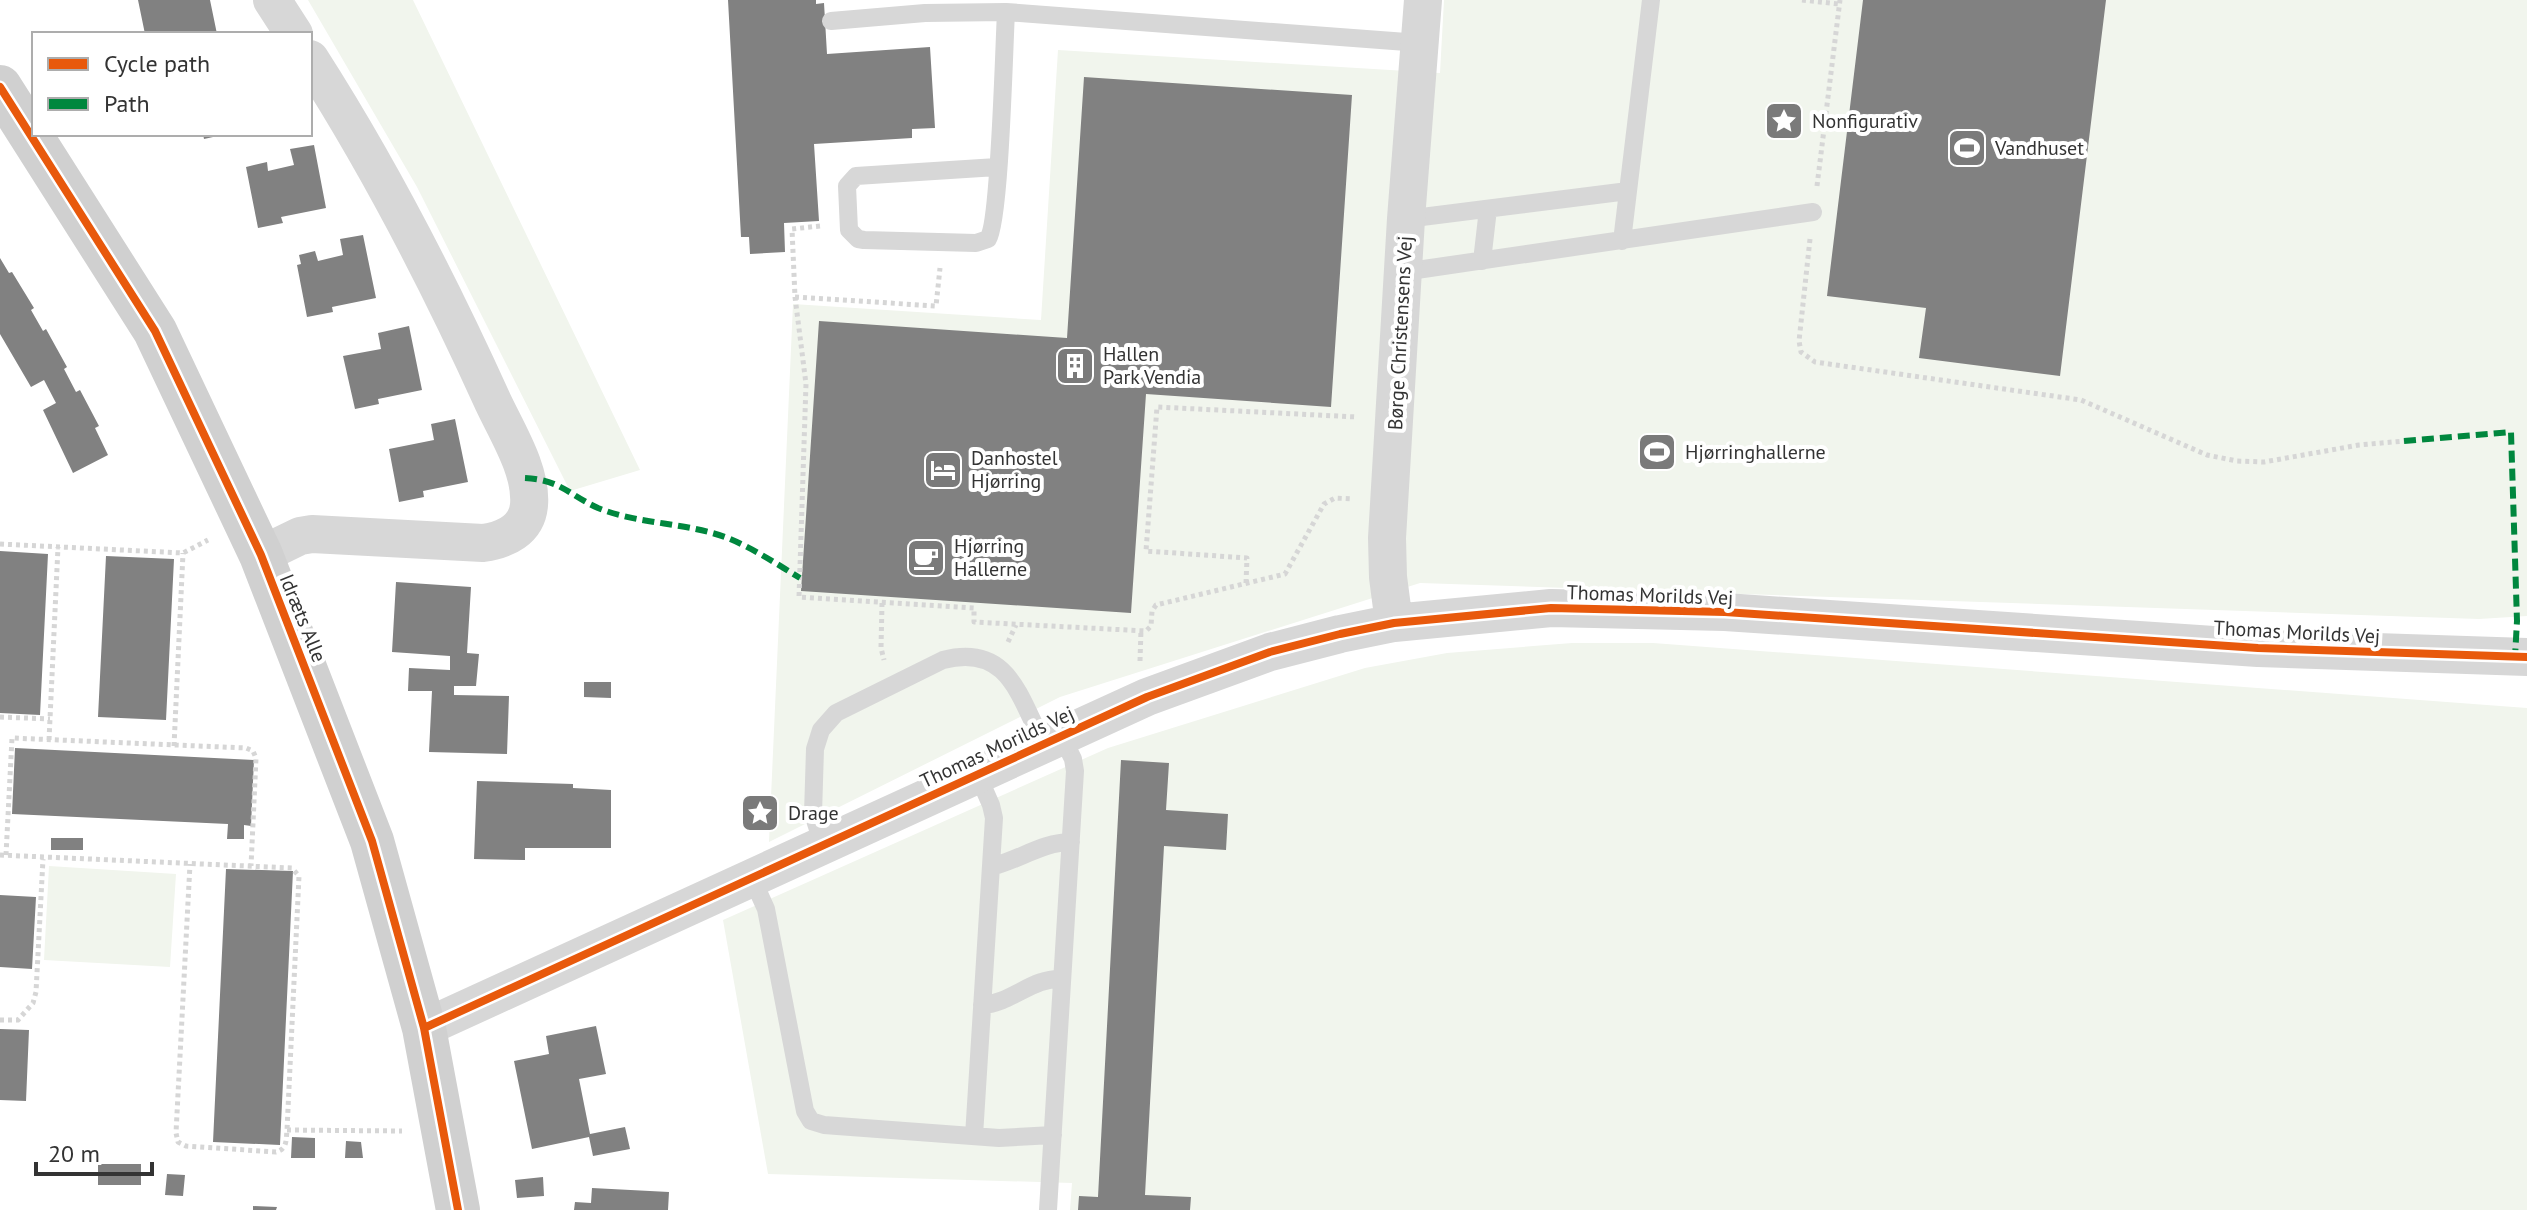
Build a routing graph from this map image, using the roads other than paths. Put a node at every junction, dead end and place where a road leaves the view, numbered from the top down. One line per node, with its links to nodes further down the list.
1 (272, 0): 9 (street)
2 (1423, 0): 10 (street, Børge Christensens Vej)
3 (1651, 0): 14 (lane)
4 (964, 6): 5 (lane); 7 (lane)
5 (887, 8): 8 (lane)
6 (1045, 8): 7 (lane); 10 (lane)
7 (1006, 12): 13 (lane)
8 (831, 21)
9 (293, 32)
10 (1420, 43): 17 (street, Børge Christensens Vej)
11 (312, 62): 21 (street, Idræts Alle)
12 (0, 87): 21 (street, Idræts Alle)
13 (997, 167): 13 (lane)
14 (1628, 191): 15 (lane); 18 (lane)
15 (1488, 209): 17 (lane); 19 (lane)
16 (1813, 212): 18 (lane)
17 (1406, 219): 20 (street, Børge Christensens Vej)
18 (1622, 241): 19 (lane)
19 (1482, 261): 20 (lane)
20 (1403, 272): 22 (street, Børge Christensens Vej)
21 (253, 538): 32 (street, Idræts Alle)
22 (1394, 623): 23 (street, Thomas Morilds Vej); 24 (street, Thomas Morilds Vej)
23 (2527, 657)
24 (1052, 739): 25 (street, Thomas Morilds Vej); 26 (lane); 27 (lane)
25 (977, 773): 27 (street, Thomas Morilds Vej); 28 (lane)
26 (1071, 842): 28 (lane); 30 (lane)
27 (823, 845): 29 (street, Thomas Morilds Vej)
28 (991, 867): 31 (lane)
29 (752, 878): 32 (street, Thomas Morilds Vej); 34 (lane)
30 (1062, 979): 31 (lane); 33 (lane)
31 (982, 1005): 34 (lane)
32 (424, 1028): 35 (street, Idræts Alle)
33 (1053, 1135): 34 (lane); 36 (lane)
34 (974, 1136)
35 (458, 1210)
36 (1048, 1210)

